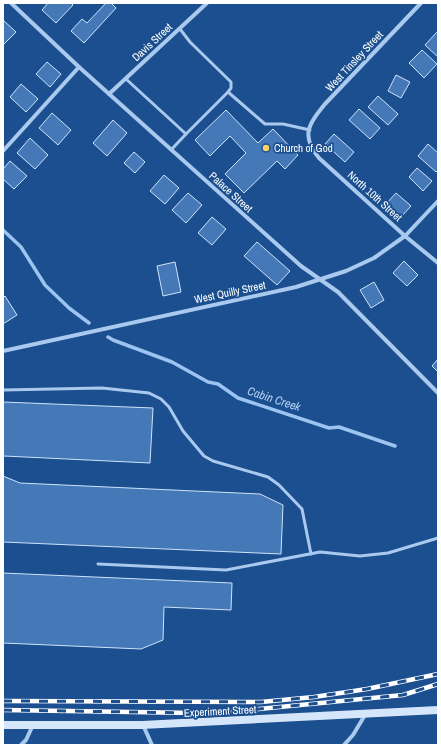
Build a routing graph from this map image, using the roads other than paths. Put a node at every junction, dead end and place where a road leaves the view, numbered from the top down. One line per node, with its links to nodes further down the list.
1 (11, 3): 5 (street, Palace Street)
2 (207, 3): 4 (street, Davis Street)
3 (421, 3): 9 (street, West Tinsley Street)
4 (180, 29): 6 (street, Davis Street); 7 (lane)
5 (79, 67): 8 (street, Palace Street); 13 (street)
6 (126, 79): 8 (street, Davis Street); 10 (lane)
7 (228, 92): 9 (lane); 10 (lane)
8 (109, 94): 12 (street, Palace Street)
9 (310, 130): 11 (street, West Tinsley Street)
10 (186, 134): 12 (lane)
11 (308, 137): 15 (street, North 10th Street)
12 (171, 150): 17 (street, Palace Street)
13 (3, 151)
14 (438, 201): 15 (street, West Quilly Street)
15 (405, 236): 16 (street, North 10th Street); 17 (street, West Quilly Street)
16 (438, 263)
17 (319, 279): 18 (street, West Quilly Street); 20 (street, Palace Street)
18 (3, 351)
19 (3, 390): 22 (lane)
20 (438, 393)
21 (438, 538): 22 (lane)
22 (312, 554): 23 (lane)
23 (98, 564)
24 (438, 710): 25 (main road, Experiment Street)
25 (365, 715): 28 (main road, Experiment Street); 31 (street)
26 (3, 725): 27 (main road, Experiment Street)
27 (33, 725): 28 (main road, Experiment Street); 29 (street)
28 (142, 725): 30 (street)
29 (21, 745)
30 (152, 745)
31 (344, 745)

